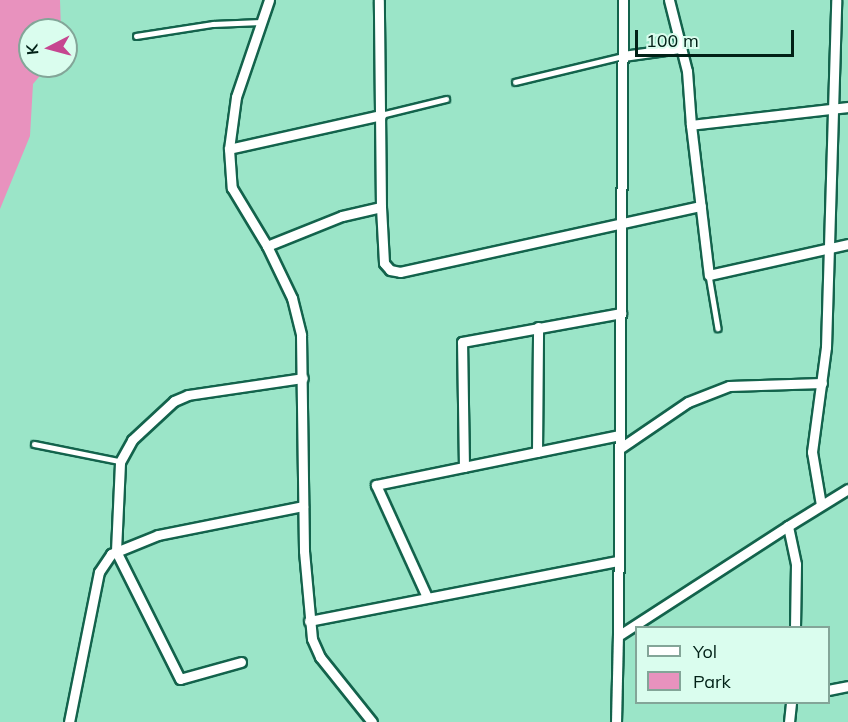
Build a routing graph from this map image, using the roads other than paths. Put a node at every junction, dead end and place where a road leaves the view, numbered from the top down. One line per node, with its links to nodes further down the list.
1 (269, 0): 6 (street)
2 (379, 0): 14 (street)
3 (623, 0): 9 (street)
4 (669, 0): 8 (street)
5 (836, 0): 13 (street)
6 (261, 22): 7 (lane); 16 (street)
7 (136, 36)
8 (681, 48): 9 (street); 15 (street)
9 (623, 56): 10 (lane); 19 (street)
10 (515, 82)
11 (446, 99): 14 (lane)
12 (848, 107): 13 (street)
13 (835, 108): 15 (street); 22 (street)
14 (381, 115): 16 (street); 18 (street)
15 (691, 125): 17 (street)
16 (229, 149): 21 (street)
17 (701, 206): 19 (street); 23 (street)
18 (381, 207): 19 (street); 21 (street)
19 (623, 222): 24 (street)
20 (848, 243): 22 (street)
21 (267, 246): 27 (street)
22 (827, 248): 23 (street); 28 (street)
23 (710, 275): 26 (lane)
24 (621, 313): 25 (street); 29 (street)
25 (538, 327): 32 (street); 34 (street)
26 (718, 328)
27 (303, 378): 33 (street); 36 (street)
28 (822, 383): 31 (street); 37 (street)
29 (619, 435): 31 (street); 32 (street)
30 (34, 444): 33 (lane)
31 (619, 449): 40 (street)
32 (537, 452): 34 (street)
33 (120, 462): 39 (street)
34 (464, 467): 41 (street)
35 (848, 489): 37 (street)
36 (303, 506): 39 (street); 42 (street)
37 (821, 506): 38 (street)
38 (788, 526): 43 (street); 44 (street)
39 (116, 551): 45 (street); 49 (street)
40 (618, 561): 41 (street); 44 (street)
41 (427, 597): 42 (street)
42 (309, 621): 50 (street)
43 (795, 626)
44 (618, 636): 51 (street)
45 (241, 662)
46 (848, 686): 47 (street)
47 (830, 690)
48 (791, 704): 52 (street)
49 (69, 722)
50 (372, 722)
51 (616, 722)
52 (789, 722)

